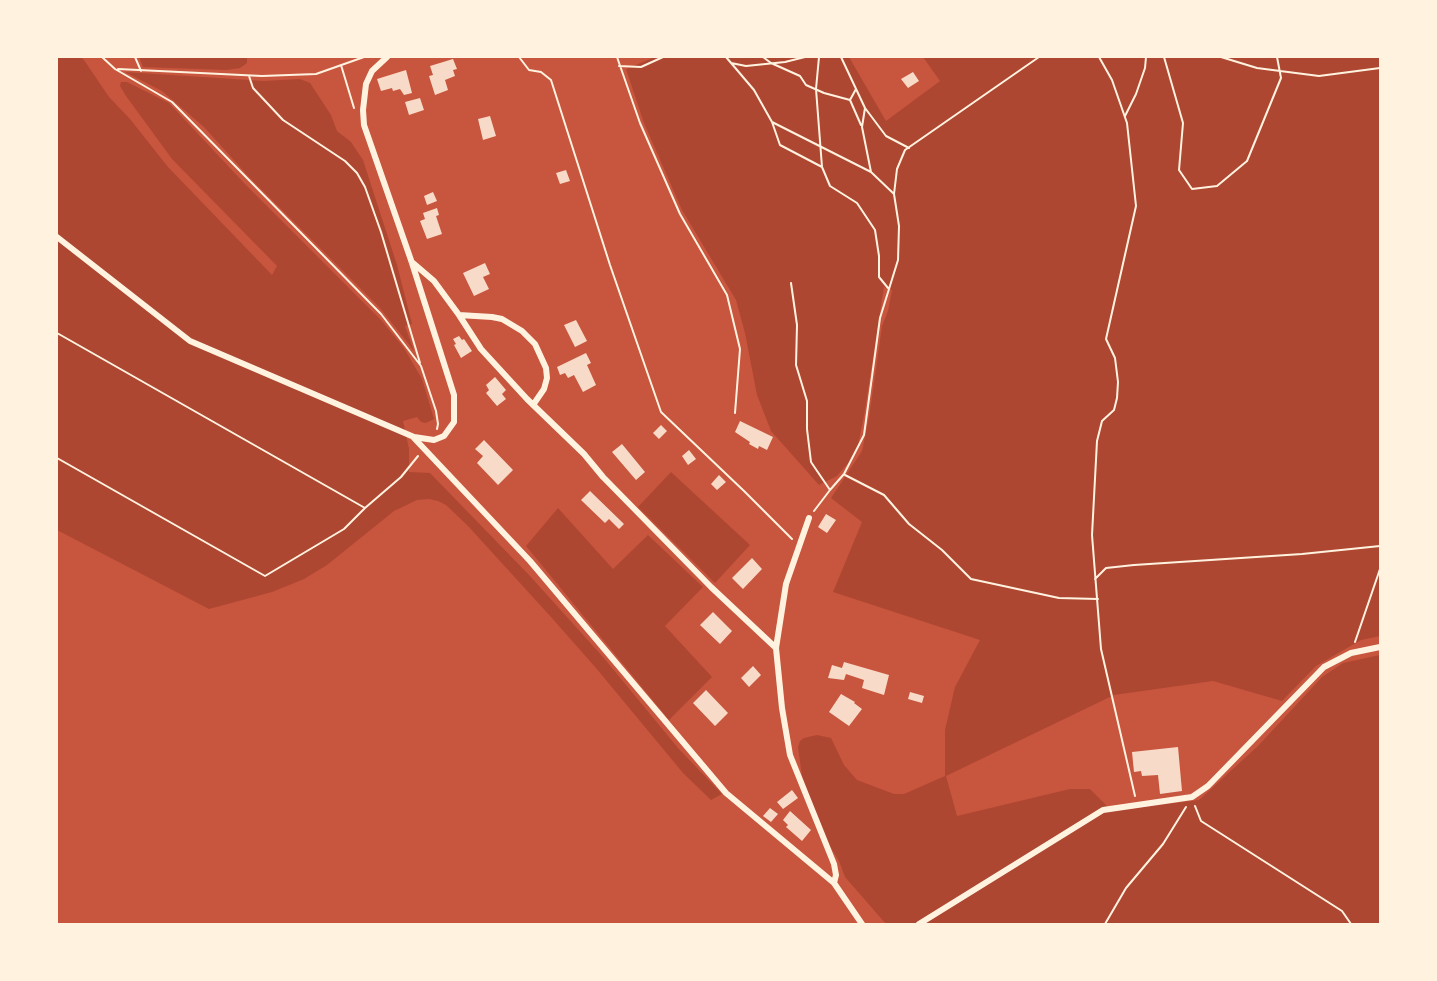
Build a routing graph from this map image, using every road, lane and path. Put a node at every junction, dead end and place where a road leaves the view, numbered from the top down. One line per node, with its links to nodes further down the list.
1 (102, 57): 24 (path)
2 (135, 57): 25 (path)
3 (364, 57): 21 (path)
4 (387, 57): 34 (street)
5 (519, 57): 58 (path)
6 (617, 57): 22 (path)
7 (663, 57): 22 (path)
8 (726, 57): 19 (path)
9 (763, 57): 20 (path)
10 (805, 57): 20 (path)
11 (819, 57): 28 (path)
12 (841, 57): 29 (path)
13 (1039, 57): 37 (path)
14 (1101, 57): 32 (path)
15 (1146, 57): 32 (path)
16 (1164, 57): 26 (path)
17 (1221, 57): 26 (path)
18 (1277, 57): 26 (path)
19 (731, 63): 20 (path); 33 (path)
20 (771, 63): 28 (path)
21 (341, 65): 27 (path); 34 (path)
22 (620, 66): 49 (path)
23 (1380, 68): 26 (path)
24 (115, 69): 25 (path); 47 (path)
25 (141, 71): 27 (path)
26 (1279, 72)
27 (249, 76): 47 (path)
28 (816, 89): 30 (path); 36 (path)
29 (856, 89): 30 (path); 31 (path)
30 (850, 99): 35 (path)
31 (865, 108): 35 (path); 37 (path)
32 (1125, 116): 61 (path)
33 (772, 122): 36 (path); 38 (path)
34 (364, 125): 42 (street)
35 (862, 127): 39 (path)
36 (820, 146): 38 (path); 39 (path)
37 (909, 148): 40 (path)
38 (822, 167): 44 (path)
39 (871, 172): 40 (path)
40 (894, 194): 44 (path)
41 (57, 237): 50 (street)
42 (412, 263): 45 (street); 51 (street)
43 (791, 283): 55 (path)
44 (888, 288): 54 (path)
45 (459, 315): 48 (street); 48 (street)
46 (57, 333): 56 (path)
47 (421, 366): 51 (path)
48 (533, 405): 64 (street)
49 (735, 413)
50 (414, 437): 51 (street); 52 (street)
51 (434, 440)
52 (424, 448): 56 (path); 68 (street)
53 (57, 458): 56 (path)
54 (844, 474): 55 (path); 62 (path)
55 (830, 490): 57 (path)
56 (365, 508)
57 (809, 518): 58 (street)
58 (798, 546): 64 (street)
59 (1380, 546): 61 (path)
60 (1380, 569): 65 (path)
61 (1095, 579): 62 (path)
62 (1098, 599): 67 (path)
63 (1380, 646): 65 (street)
64 (776, 648): 68 (street)
65 (1351, 653): 66 (street)
66 (1192, 797): 67 (street); 71 (path); 72 (path)
67 (1137, 804): 70 (street)
68 (834, 883): 69 (street)
69 (862, 924)
70 (919, 924)
71 (1105, 924)
72 (1351, 924)

